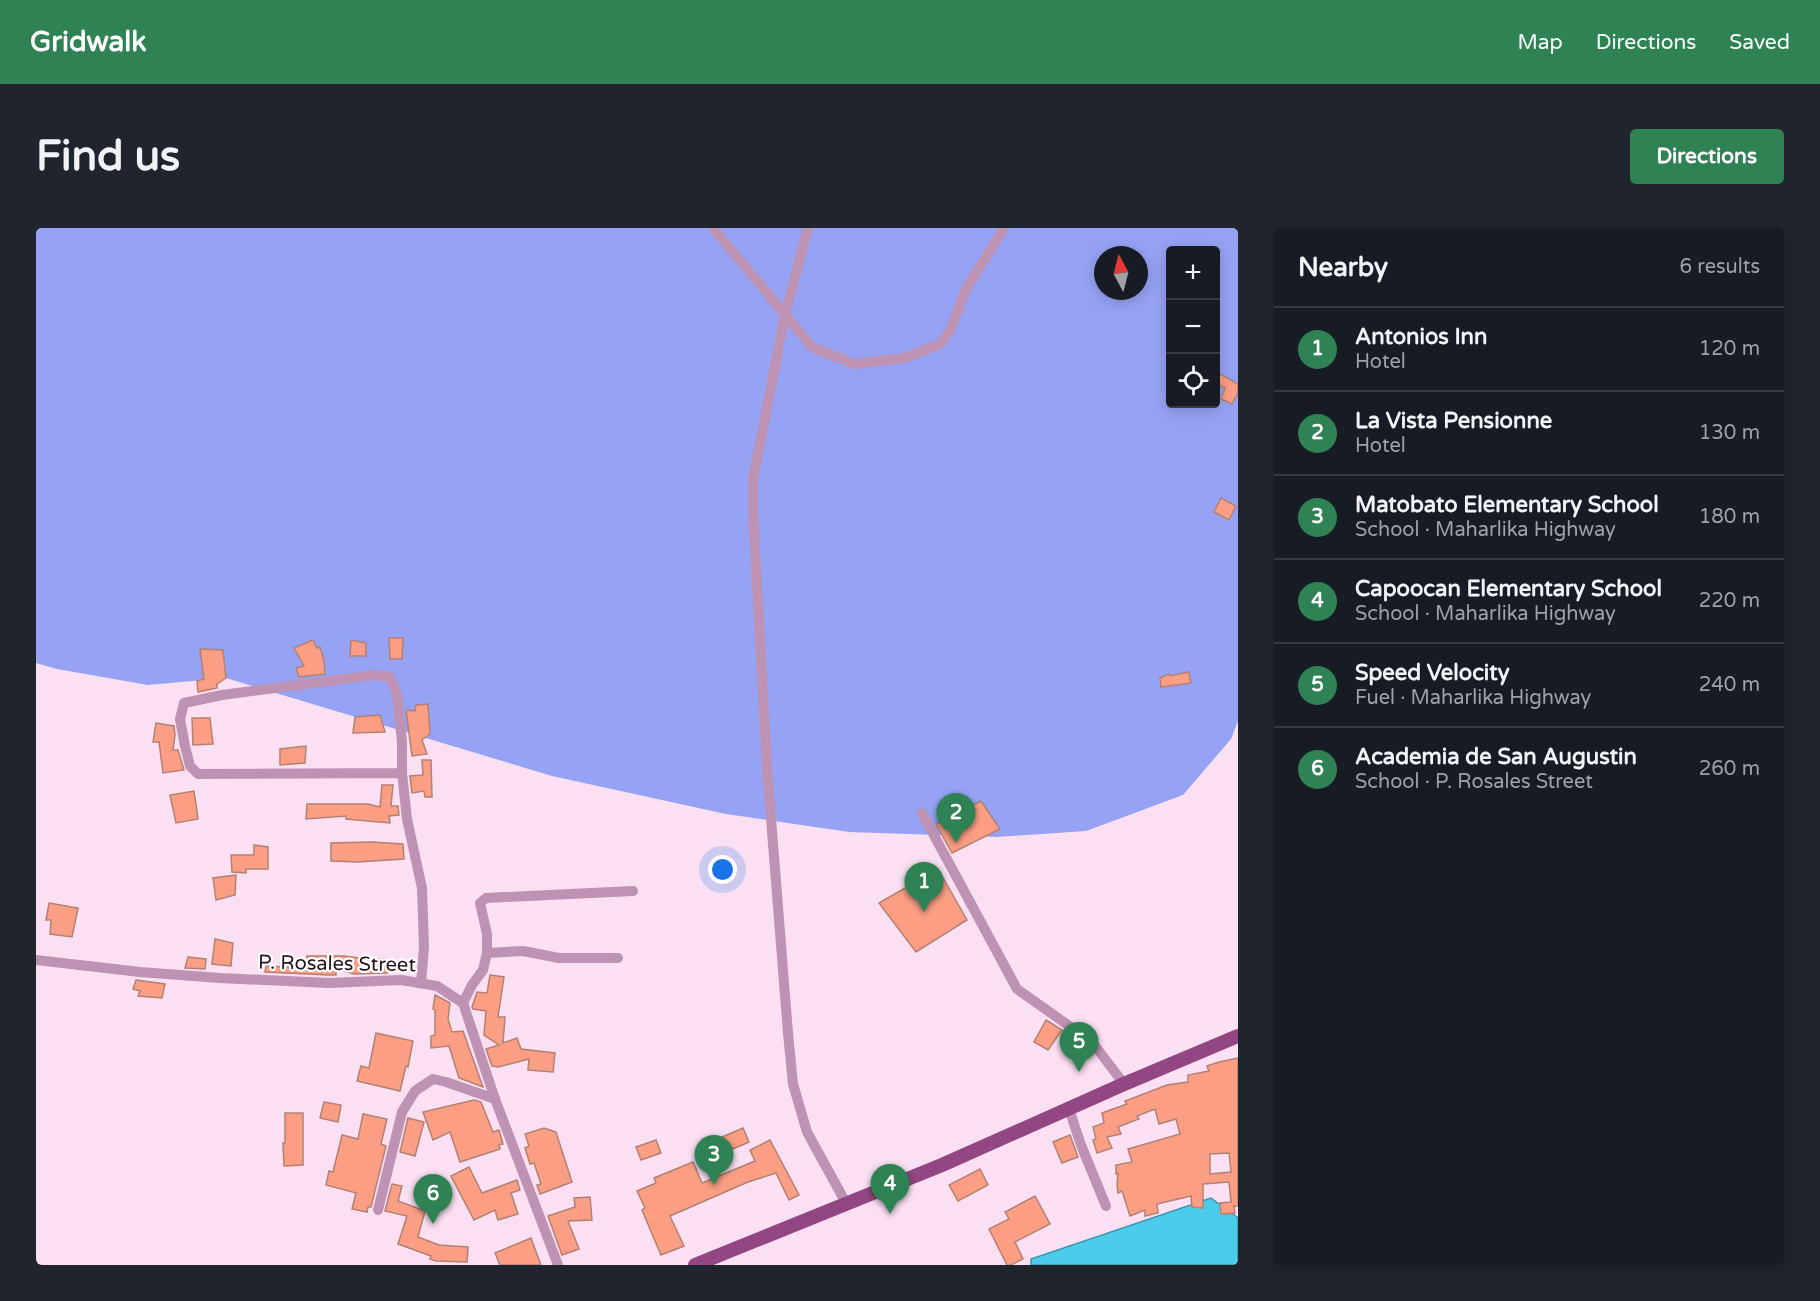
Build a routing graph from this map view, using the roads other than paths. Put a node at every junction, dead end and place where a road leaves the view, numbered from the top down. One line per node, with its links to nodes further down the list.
1 (713, 228): 4 (street)
2 (808, 228): 4 (street)
3 (1004, 228): 4 (street)
4 (785, 315): 17 (street)
5 (402, 773): 5 (street); 11 (street)
6 (922, 813): 14 (street)
7 (633, 891): 8 (street)
8 (487, 953): 9 (street); 12 (street)
9 (618, 958)
10 (36, 960): 11 (street, P. Rosales Street)
11 (421, 983): 12 (street, P. Rosales Street)
12 (463, 1003): 15 (street)
13 (1238, 1036): 14 (main road)
14 (1124, 1084): 16 (main road)
15 (495, 1099): 19 (street); 20 (street)
16 (1069, 1109): 17 (main road); 18 (street)
17 (846, 1203): 21 (main road)
18 (1106, 1206)
19 (378, 1210)
20 (558, 1265)
21 (695, 1265)

